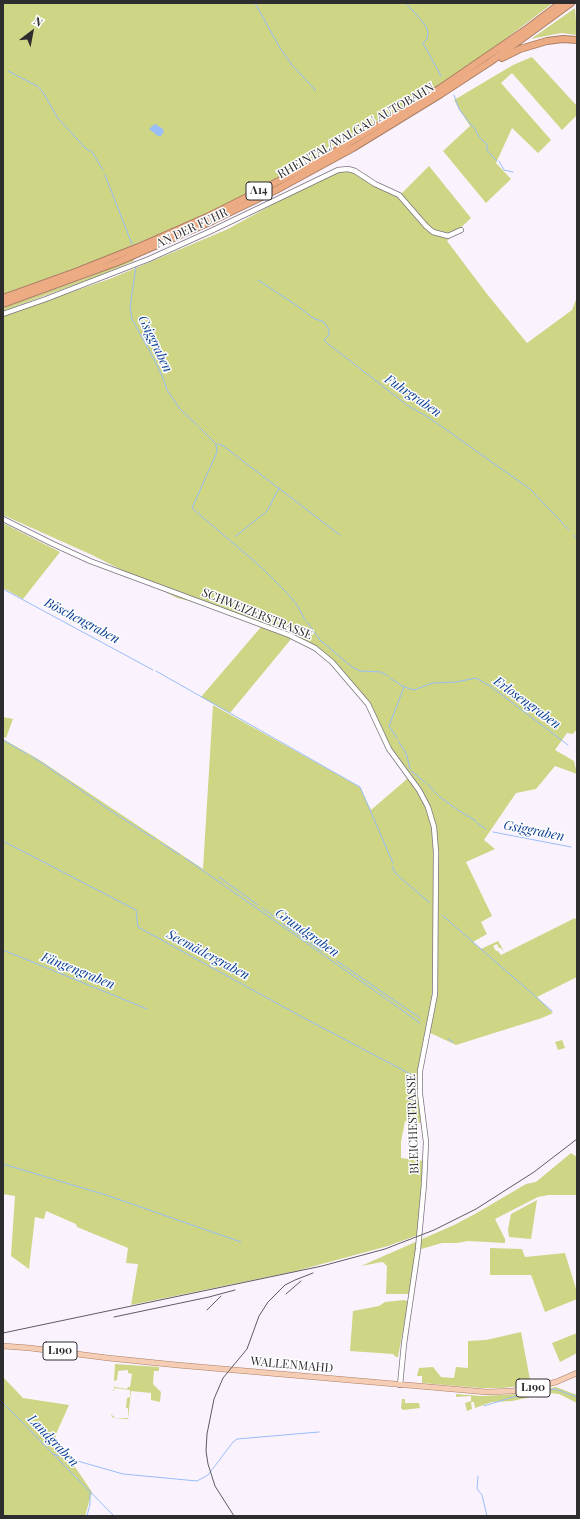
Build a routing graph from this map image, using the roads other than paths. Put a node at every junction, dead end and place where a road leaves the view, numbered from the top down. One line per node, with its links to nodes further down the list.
1 (561, 3): 5 (highway, RHEINTAL/WALGAU AUTOBAHN / A14)
2 (571, 3): 4 (highway, RHEINTAL/WALGAU AUTOBAHN / A14)
3 (577, 40): 4 (highway)
4 (490, 62): 5 (highway, RHEINTAL/WALGAU AUTOBAHN / A14)
5 (353, 144): 7 (highway, RHEINTAL/WALGAU AUTOBAHN / A14)
6 (461, 230): 10 (main road, AN DER FUHR)
7 (165, 239): 8 (highway, RHEINTAL/WALGAU AUTOBAHN / A14); 9 (highway, RHEINTAL/WALGAU AUTOBAHN / A14)
8 (3, 298)
9 (3, 304)
10 (3, 314)
11 (3, 520): 12 (main road, SCHWEIZERSTRASSE)
12 (431, 814): 15 (main road, BLEICHESTRASSE)
13 (3, 1346): 15 (main road, WALLENMAHD / L190)
14 (577, 1373): 15 (main road, WALLENMAHD / L190)
15 (400, 1385)

